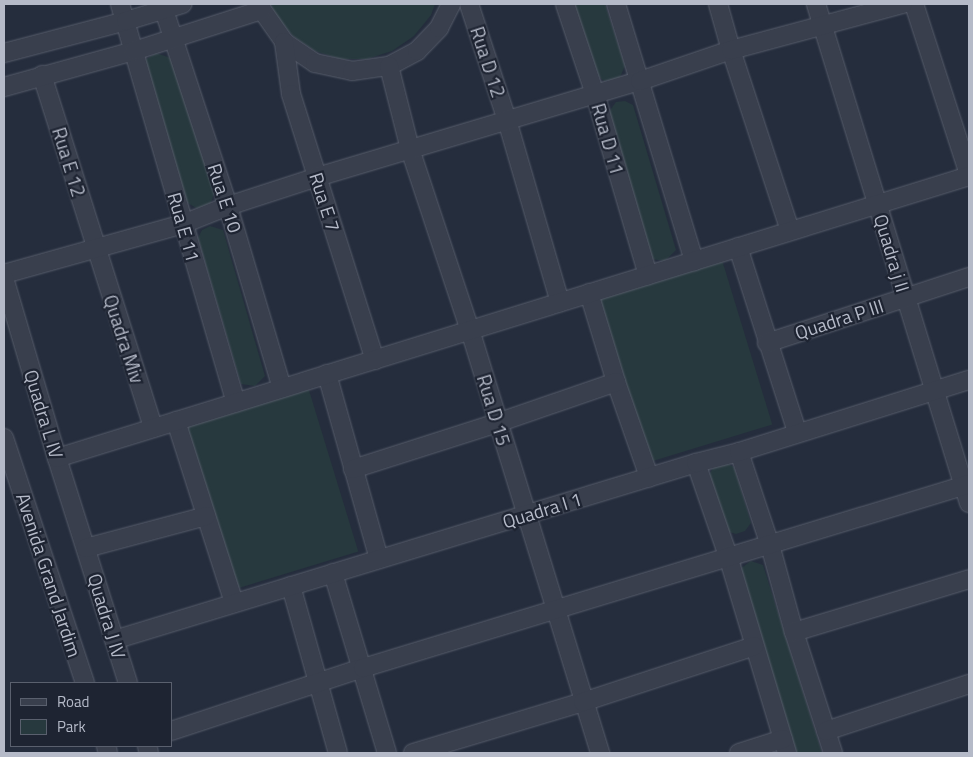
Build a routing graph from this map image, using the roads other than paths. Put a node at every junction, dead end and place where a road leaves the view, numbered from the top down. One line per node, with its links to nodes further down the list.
1 (120, 4): 13 (street, Rua E 11)
2 (182, 4): 11 (street)
3 (451, 4): 20 (street)
4 (469, 4): 25 (street, Rua D 12)
5 (565, 4): 24 (street, Rua D 11)
6 (616, 4): 22 (street)
7 (718, 4): 17 (street)
8 (816, 4): 14 (street, Quadra j II)
9 (903, 4): 14 (street)
10 (914, 4): 27 (street)
11 (163, 7): 13 (street); 15 (street, Rua E 10)
12 (261, 7): 15 (street); 16 (street)
13 (126, 21): 18 (street, Rua E 11); 19 (street)
14 (822, 24): 17 (street); 29 (street, Quadra j II)
15 (172, 39): 18 (street); 30 (street, Rua E 10)
16 (284, 42): 20 (street); 28 (street, Rua E 7)
17 (731, 50): 22 (street); 32 (street)
18 (134, 51): 21 (street); 31 (street, Rua E 11)
19 (4, 53)
20 (389, 66): 26 (street, Rua D 15)
21 (42, 76): 23 (street); 34 (street, Rua E 12)
22 (640, 81): 24 (street); 35 (street)
23 (4, 87)
24 (595, 94): 25 (street); 37 (street, Rua D 11)
25 (507, 120): 26 (street); 42 (street, Rua D 12)
26 (410, 148): 28 (street); 43 (street, Rua D 15)
27 (969, 175): 29 (street)
28 (317, 177): 30 (street); 45 (street, Rua E 7)
29 (877, 204): 32 (street); 41 (street, Quadra j II)
30 (228, 206): 31 (street); 49 (street, Rua E 10)
31 (183, 224): 34 (street); 51 (street, Rua E 11)
32 (790, 231): 33 (street)
33 (738, 248): 35 (street); 44 (street)
34 (95, 249): 36 (street); 54 (street, Quadra Miv)
35 (694, 261): 37 (street)
36 (4, 274)
37 (648, 275): 40 (street)
38 (969, 277): 41 (street, Quadra P III)
39 (4, 278): 58 (street, Quadra L IV)
40 (589, 293): 42 (street); 48 (street)
41 (906, 297): 44 (street, Quadra P III); 50 (street, Quadra j II)
42 (560, 302): 43 (street)
43 (470, 330): 45 (street); 53 (street, Rua D 15)
44 (767, 342): 55 (street)
45 (375, 360): 46 (street)
46 (327, 374): 49 (street); 60 (street)
47 (969, 380): 50 (street, Quadra I 1)
48 (616, 382): 53 (street); 61 (street)
49 (282, 388): 51 (street)
50 (935, 390): 55 (street, Quadra I 1); 62 (street, Quadra j II)
51 (236, 402): 52 (street)
52 (176, 421): 54 (street); 65 (street)
53 (497, 423): 60 (street); 64 (street, Rua D 15)
54 (153, 428): 58 (street)
55 (796, 432): 57 (street, Quadra I 1)
56 (4, 438): 79 (street, Avenida Grand Jardim)
57 (739, 452): 59 (street, Quadra I 1); 66 (street)
58 (57, 458): 67 (street, Quadra L IV)
59 (696, 463): 61 (street, Quadra I 1); 68 (street)
60 (353, 468): 69 (street)
61 (649, 477): 64 (street, Quadra I 1)
62 (967, 485): 63 (street, Quadra j II); 66 (street)
63 (969, 503)
64 (527, 514): 69 (street, Quadra I 1); 74 (street, Rua D 15)
65 (206, 516): 67 (street); 73 (street)
66 (770, 545): 68 (street); 75 (street)
67 (86, 548): 76 (street, Quadra J IV)
68 (728, 556): 74 (street); 77 (street)
69 (380, 559): 70 (street, Quadra I 1)
70 (333, 573): 72 (street, Quadra I 1); 78 (street)
71 (969, 579): 75 (street)
72 (291, 586): 73 (street, Quadra I 1); 81 (street)
73 (234, 603): 76 (street, Quadra I 1)
74 (554, 610): 78 (street); 83 (street, Rua D 15)
75 (794, 632): 85 (street)
76 (114, 640): 80 (street, Quadra J IV)
77 (754, 646): 83 (street); 86 (street)
78 (363, 668): 81 (street); 88 (street)
79 (85, 682)
80 (128, 682)
81 (318, 684): 84 (street); 87 (street)
82 (969, 684): 85 (street)
83 (583, 702): 89 (street); 90 (street, Rua D 15)
84 (172, 730)
85 (826, 731): 92 (street)
86 (785, 746): 91 (street)
87 (338, 753)
88 (387, 753)
89 (413, 753)
90 (600, 753)
91 (738, 753)
92 (833, 753)

